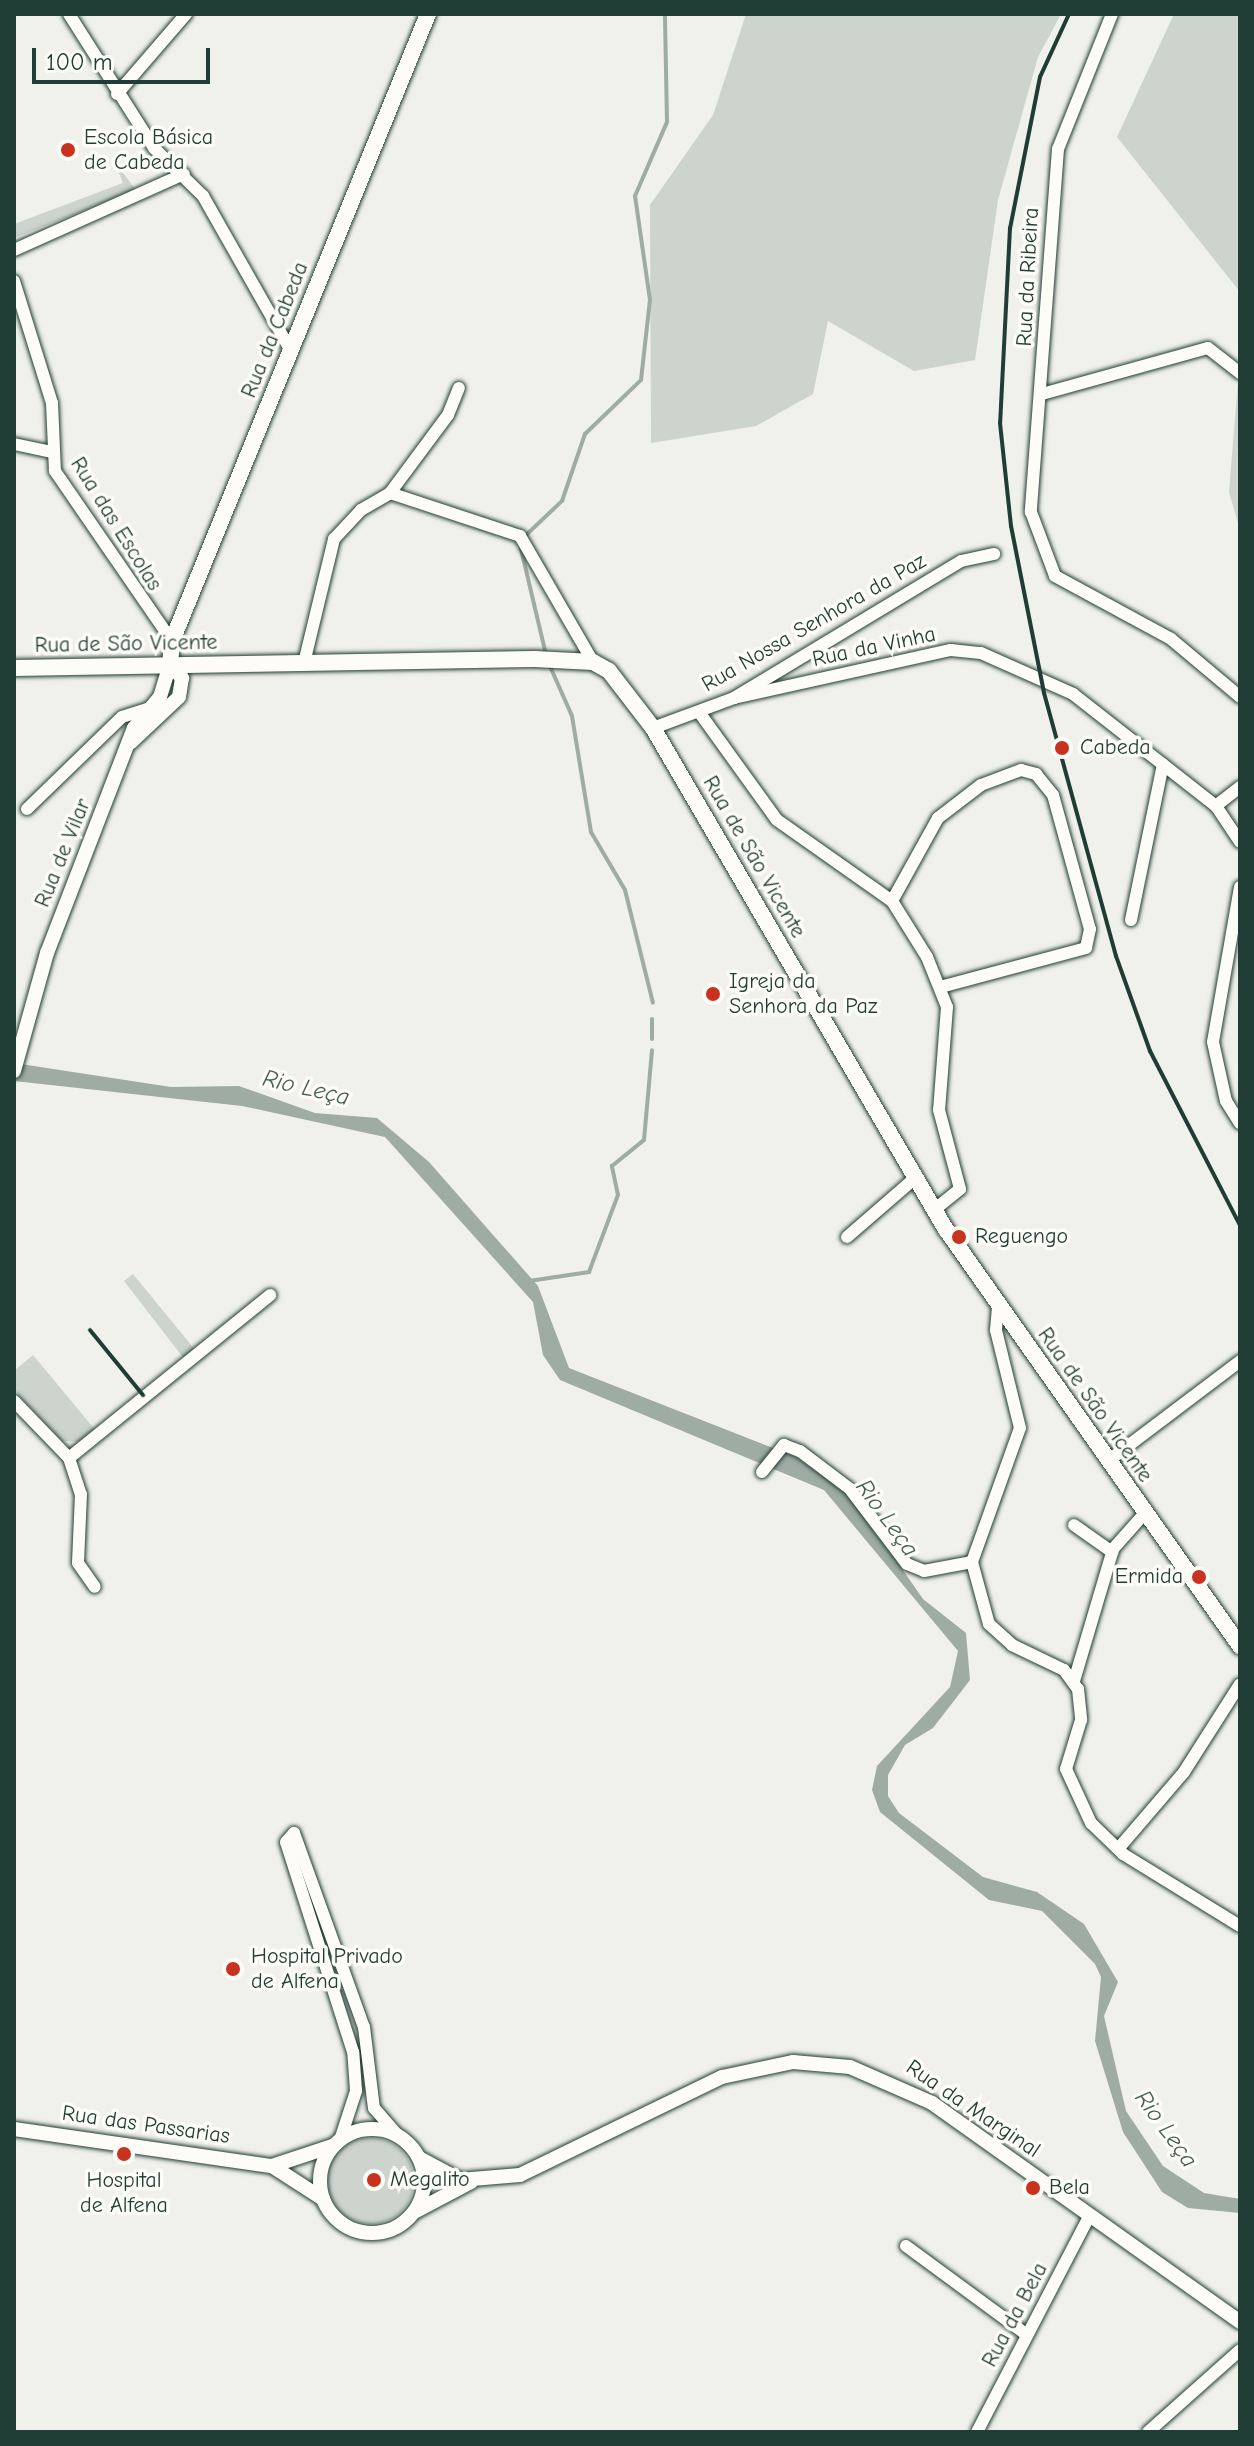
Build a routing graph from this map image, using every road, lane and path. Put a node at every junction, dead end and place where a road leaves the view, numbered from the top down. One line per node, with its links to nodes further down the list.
1 (69, 14): 5 (street)
2 (186, 14): 5 (street)
3 (428, 14): 9 (main road, Rua da Cabeda)
4 (1112, 14): 12 (street, Rua da Ribeira)
5 (117, 94): 6 (street)
6 (184, 174): 7 (street); 9 (street)
7 (14, 250)
8 (14, 281): 14 (street, Rua das Escolas)
9 (290, 349): 17 (main road, Rua da Cabeda)
10 (1240, 373): 12 (street)
11 (459, 388): 15 (street)
12 (1042, 394): 22 (street, Rua da Ribeira)
13 (14, 444): 14 (street)
14 (51, 452): 17 (street, Rua das Escolas)
15 (390, 493): 18 (street); 19 (street)
16 (994, 554): 23 (street, Rua Nossa Senhora da Paz)
17 (172, 641): 20 (main road, Rua da Cabeda)
18 (593, 662): 19 (main road, Rua de São Vicente); 26 (main road, Rua de São Vicente)
19 (304, 663): 20 (main road, Rua de São Vicente)
20 (170, 665): 21 (main road, Rua de São Vicente); 24 (street, Rua de Vilar); 27 (street, Rua de Vilar)
21 (14, 668)
22 (1240, 697)
23 (734, 698): 25 (street, Rua Nossa Senhora da Paz); 28 (street, Rua da Vinha)
24 (152, 707): 27 (street, Rua de Vilar); 31 (street)
25 (699, 712): 26 (street, Rua Nossa Senhora da Paz); 34 (street)
26 (653, 728): 39 (main road, Rua de São Vicente)
27 (130, 743): 37 (street, Rua de Vilar)
28 (1163, 764): 30 (street, Rua da Vinha); 35 (street)
29 (1240, 787): 30 (street)
30 (1216, 806): 32 (street)
31 (27, 809)
32 (1240, 842)
33 (1240, 887): 38 (street)
34 (892, 901): 36 (street); 36 (street)
35 (1131, 920)
36 (940, 987): 40 (street)
37 (15, 1065)
38 (1240, 1123)
39 (915, 1178): 40 (main road, Rua de São Vicente); 41 (street)
40 (934, 1210): 43 (main road, Rua de São Vicente)
41 (847, 1237)
42 (270, 1295): 46 (street)
43 (998, 1307): 47 (main road, Rua de São Vicente); 52 (street)
44 (1240, 1361): 47 (street)
45 (14, 1401): 46 (street)
46 (69, 1458): 53 (street)
47 (1108, 1461): 49 (main road, Rua de São Vicente)
48 (762, 1472): 52 (street)
49 (1145, 1513): 51 (street); 54 (main road, Rua de São Vicente)
50 (1074, 1525): 51 (street)
51 (1112, 1552): 55 (street)
52 (972, 1562): 55 (street)
53 (95, 1587)
54 (1240, 1646)
55 (1074, 1681): 57 (street)
56 (1240, 1684): 57 (street)
57 (1118, 1849): 59 (street)
58 (311, 1919): 60 (street); 60 (street); 63 (street)
59 (1240, 1926)
60 (345, 1969): 62 (street)
61 (14, 2129): 65 (street, Rua das Passarias)
62 (398, 2136): 63 (street); 64 (street)
63 (338, 2142): 65 (street, Rua das Passarias); 67 (street)
64 (419, 2158): 66 (street); 68 (street)
65 (272, 2166): 67 (street, Rua das Passarias)
66 (471, 2182): 68 (street, Rua da Marginal); 69 (street, Rua da Marginal)
67 (323, 2199): 68 (street)
68 (416, 2211)
69 (1089, 2217): 71 (street, Rua da Marginal); 72 (street, Rua da Bela)
70 (906, 2246): 72 (street)
71 (1240, 2322)
72 (1027, 2335): 74 (street, Rua da Bela)
73 (1240, 2350): 75 (street)
74 (977, 2432)
75 (1148, 2432)

